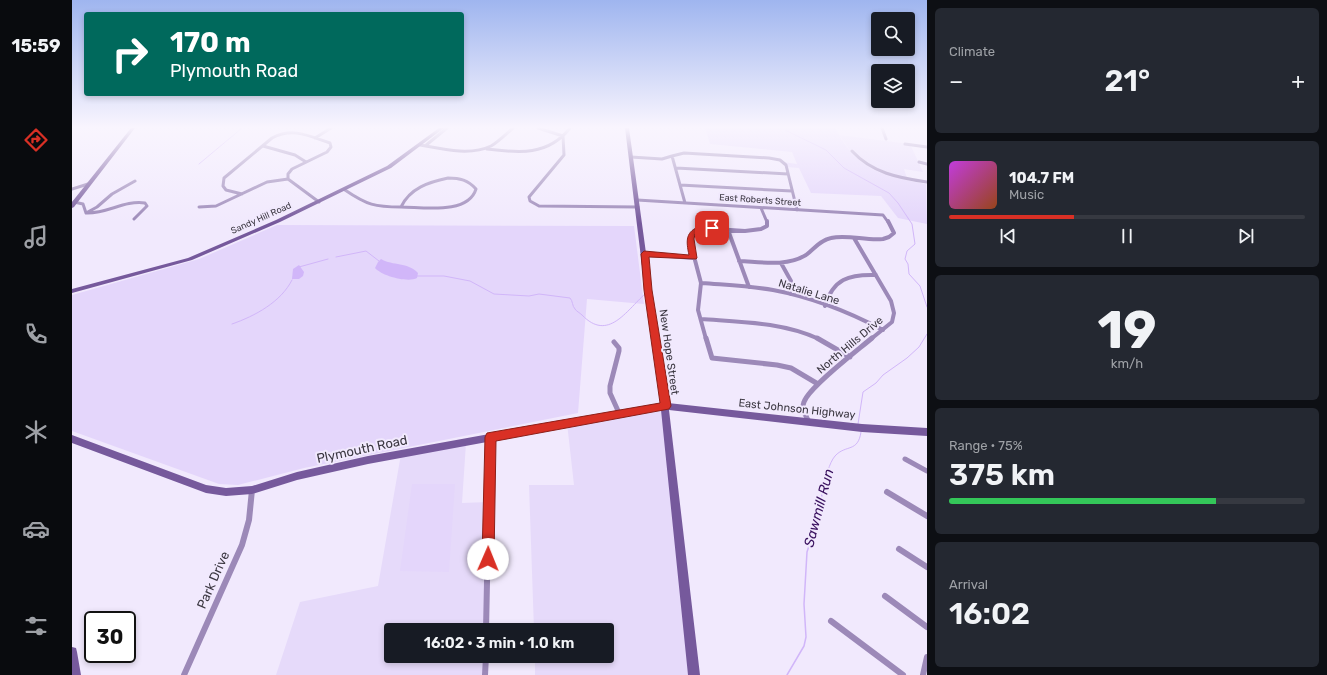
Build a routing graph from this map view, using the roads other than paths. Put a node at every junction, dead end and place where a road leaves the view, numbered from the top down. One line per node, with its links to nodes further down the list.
1 (108, 160): 19 (street)
2 (248, 160): 24 (street)
3 (302, 160): 11 (street)
4 (311, 160): 11 (street)
5 (402, 160): 22 (street, Sandy Hill Road)
6 (560, 160): 28 (street, East Roberts Street)
7 (631, 160): 28 (street, New Hope Street)
8 (673, 160): 14 (street)
9 (775, 160): 15 (street)
10 (860, 160): 18 (street)
11 (306, 162): 16 (street)
12 (919, 162): 13 (street)
13 (927, 164)
14 (676, 168): 15 (street); 20 (street)
15 (788, 174): 23 (street)
16 (288, 179): 24 (street); 25 (street)
17 (134, 181): 33 (street)
18 (927, 182)
19 (88, 184): 21 (street); 27 (street)
20 (680, 185): 23 (street); 26 (street)
21 (72, 189)
22 (345, 190): 25 (street, Sandy Hill Road); 29 (street)
23 (792, 191): 32 (street)
24 (242, 194): 30 (street)
25 (319, 202): 44 (street, Sandy Hill Road)
26 (685, 203): 28 (street, East Roberts Street); 31 (street, East Roberts Street)
27 (73, 204): 33 (street)
28 (637, 204): 37 (street, New Hope Street)
29 (401, 207): 29 (street)
30 (199, 208)
31 (761, 208): 32 (street, East Roberts Street); 35 (street)
32 (796, 210): 36 (street, East Roberts Street)
33 (86, 213): 34 (street)
34 (134, 218)
35 (728, 230): 38 (street); 39 (street)
36 (854, 238): 40 (street); 41 (street, North Hills Drive)
37 (644, 254): 38 (street); 52 (street, New Hope Street)
38 (694, 258): 42 (street)
39 (739, 261): 40 (street); 43 (street)
40 (781, 263): 45 (street)
41 (876, 275): 46 (street); 48 (street, North Hills Drive)
42 (702, 283): 43 (street, Natalie Lane); 47 (street)
43 (749, 287): 45 (street, Natalie Lane)
44 (72, 291)
45 (790, 294): 46 (street, Natalie Lane)
46 (825, 306): 48 (street, Natalie Lane)
47 (701, 319): 50 (street); 51 (street)
48 (883, 330): 50 (street, North Hills Drive)
49 (614, 342): 53 (street)
50 (850, 357): 51 (street, North Hills Drive)
51 (818, 384): 54 (street, North Hills Drive)
52 (665, 406): 53 (street, Plymouth Road); 54 (street, East Johnson Highway); 75 (street, New Hope Street)
53 (619, 413): 56 (street, Plymouth Road)
54 (809, 422): 55 (street, East Johnson Highway)
55 (927, 432)
56 (490, 437): 60 (street, Plymouth Road); 67 (street)
57 (72, 439): 60 (street, Plymouth Road)
58 (906, 458): 59 (street)
59 (927, 471)
60 (252, 490): 73 (street, Park Drive)
61 (887, 492): 62 (street)
62 (927, 516)
63 (899, 549): 64 (street)
64 (927, 567)
65 (885, 596): 68 (street)
66 (831, 621): 76 (street)
67 (486, 623)
68 (927, 627)
69 (72, 652): 72 (street)
70 (927, 657): 77 (street)
71 (486, 663): 74 (street)
72 (75, 675)
73 (184, 675)
74 (486, 675)
75 (694, 675)
76 (903, 675)
77 (922, 675)

